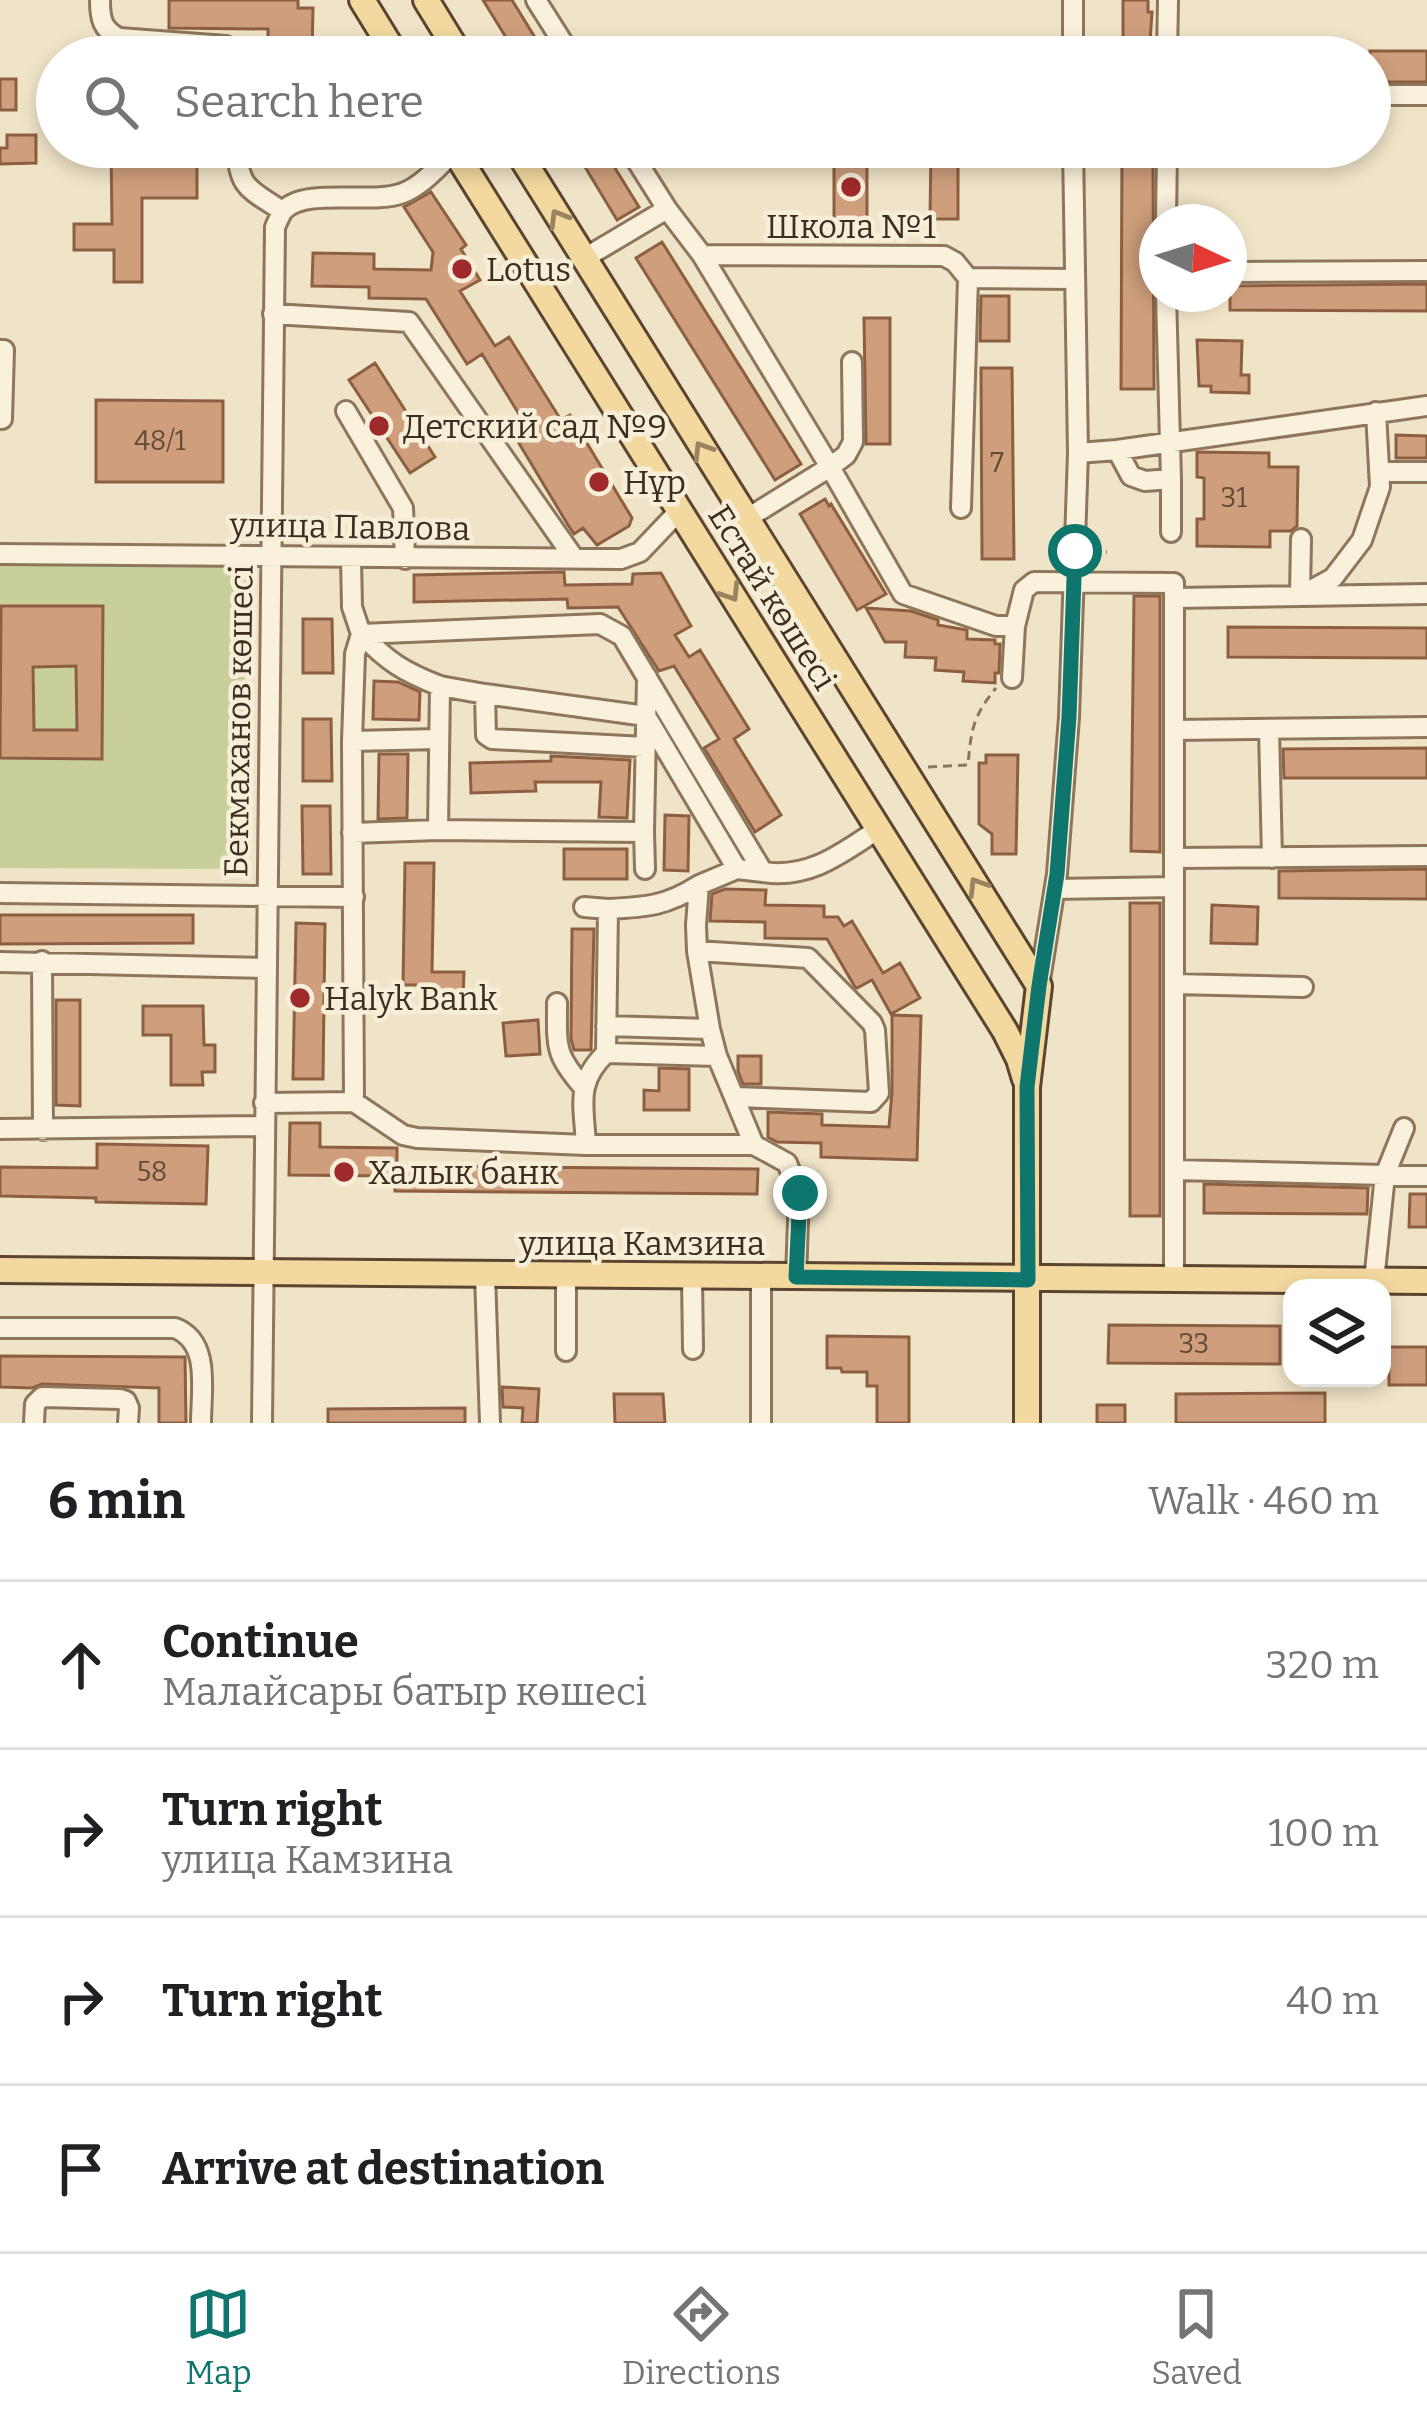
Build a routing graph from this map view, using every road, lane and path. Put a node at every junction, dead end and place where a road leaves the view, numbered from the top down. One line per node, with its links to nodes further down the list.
1 (100, 0): 7 (street)
2 (362, 0): 8 (main road)
3 (426, 0): 9 (main road)
4 (536, 0): 10 (street)
5 (1073, 0): 11 (street)
6 (1168, 0): 12 (street)
7 (115, 36)
8 (384, 36)
9 (447, 36)
10 (559, 36)
11 (1073, 36)
12 (1167, 36)
13 (1391, 95): 14 (street)
14 (1427, 95)
15 (238, 168): 24 (street)
16 (434, 168): 24 (street)
17 (465, 168): 47 (main road, Естай көшесі)
18 (528, 168): 26 (main road, Естай көшесі, one-way to 18)
19 (641, 168): 23 (street)
20 (1073, 168): 30 (street)
21 (1167, 168): 22 (street)
22 (1166, 204)
23 (667, 209): 25 (street); 26 (street)
24 (282, 211): 32 (street, Бекмаханов көшесі)
25 (701, 255): 29 (street); 42 (street)
26 (584, 259): 48 (main road, Естай көшесі, one-way to 26)
27 (1427, 271): 28 (street)
28 (1247, 272)
29 (968, 278): 30 (street); 46 (street)
30 (1074, 279): 41 (street)
31 (1166, 312): 39 (street)
32 (273, 314): 52 (street, Бекмаханов көшесі); 53 (street)
33 (0, 350): 38 (street)
34 (852, 362): 42 (street)
35 (1427, 406): 37 (street)
36 (346, 411): 55 (street)
37 (1376, 412): 39 (street); 43 (street)
38 (2, 419)
39 (1170, 442): 40 (street); 45 (street)
40 (1117, 450): 41 (street); 45 (street)
41 (1078, 453): 56 (street)
42 (830, 467): 48 (street); 60 (street)
43 (1379, 472): 44 (street); 58 (street)
44 (1427, 472)
45 (1171, 479): 49 (street)
46 (961, 508)
47 (680, 511): 53 (street, улица Павлова); 75 (main road, Естай көшесі, one-way to 75)
48 (746, 519): 97 (main road, Естай көшесі, one-way to 48)
49 (1172, 532)
50 (1301, 539): 58 (street)
51 (0, 554): 52 (street, улица Павлова)
52 (270, 555): 54 (street, улица Павлова); 88 (street, Бекмаханов көшесі)
53 (574, 558): 55 (street, улица Павлова)
54 (351, 559): 55 (street, улица Павлова); 61 (street)
55 (405, 559)
56 (1074, 582): 59 (street); 60 (street); 86 (street)
57 (1427, 594): 58 (street)
58 (1300, 596): 59 (street)
59 (1174, 598): 69 (street)
60 (1015, 626): 62 (street)
61 (361, 634): 63 (street); 64 (street); 71 (street)
62 (1012, 674): 73 (path)
63 (647, 677): 66 (street); 83 (street)
64 (440, 686): 65 (street); 70 (street)
65 (484, 694): 66 (street); 72 (street)
66 (646, 716): 72 (street); 82 (street)
67 (1427, 727): 68 (street)
68 (1269, 729): 69 (street); 79 (street)
69 (1174, 730): 80 (street)
70 (438, 740): 71 (street); 74 (street)
71 (352, 741): 77 (street)
72 (645, 747): 76 (street)
73 (928, 767)
74 (438, 830): 76 (street); 77 (street)
75 (878, 830): 83 (street); 104 (main road, Естай көшесі)
76 (644, 832): 81 (street)
77 (352, 833): 89 (street)
78 (1427, 856): 79 (street)
79 (1271, 858): 80 (street)
80 (1174, 859): 85 (street)
81 (645, 869)
82 (737, 869): 83 (street); 84 (street)
83 (763, 872)
84 (699, 884): 91 (street); 92 (street)
85 (1174, 887): 86 (street); 96 (street)
86 (1055, 889): 97 (street)
87 (0, 893): 88 (street)
88 (266, 896): 89 (street); 95 (street, Бекмаханов көшесі)
89 (354, 897): 107 (street)
90 (584, 907): 91 (street)
91 (608, 909): 100 (street)
92 (697, 951): 101 (street); 106 (street)
93 (0, 962): 94 (street)
94 (42, 962): 95 (street); 112 (street)
95 (265, 968): 108 (street, Бекмаханов көшесі)
96 (1174, 984): 98 (street); 115 (street)
97 (1039, 986): 104 (main road)
98 (1303, 987)
99 (557, 1003): 105 (street)
100 (606, 1026): 101 (street); 102 (street)
101 (710, 1029): 103 (street)
102 (606, 1053): 103 (street); 105 (street)
103 (717, 1056): 106 (street)
104 (1027, 1087): 126 (main road)
105 (584, 1088): 113 (street)
106 (736, 1097): 114 (street)
107 (354, 1102): 108 (street); 113 (street)
108 (264, 1103): 109 (street, Бекмаханов көшесі)
109 (264, 1126): 112 (street); 119 (street, Бекмаханов көшесі)
110 (1404, 1128): 116 (street)
111 (0, 1129): 112 (street)
112 (43, 1130)
113 (586, 1145): 114 (street)
114 (754, 1145): 124 (street)
115 (1174, 1170): 116 (street); 127 (street)
116 (1385, 1175): 117 (street); 125 (street)
117 (1427, 1176)
118 (0, 1270): 119 (main road, улица Камзина)
119 (262, 1271): 120 (main road, улица Камзина); 137 (street, Бекмаханов көшесі)
120 (485, 1275): 121 (main road, улица Камзина); 138 (street)
121 (566, 1276): 122 (main road, улица Камзина); 133 (street)
122 (692, 1277): 123 (main road, улица Камзина); 132 (street)
123 (760, 1277): 124 (main road, улица Камзина); 139 (street)
124 (796, 1277): 126 (main road, улица Камзина)
125 (1374, 1279)
126 (1028, 1280): 127 (main road, улица Камзина); 140 (main road)
127 (1174, 1280): 128 (main road, улица Камзина)
128 (1283, 1281)
129 (1391, 1281): 130 (main road, улица Камзина)
130 (1427, 1281)
131 (0, 1328): 136 (street)
132 (692, 1349)
133 (566, 1351)
134 (34, 1423): 135 (street)
135 (128, 1423)
136 (201, 1423)
137 (262, 1423)
138 (490, 1423)
139 (761, 1423)
140 (1027, 1423)

